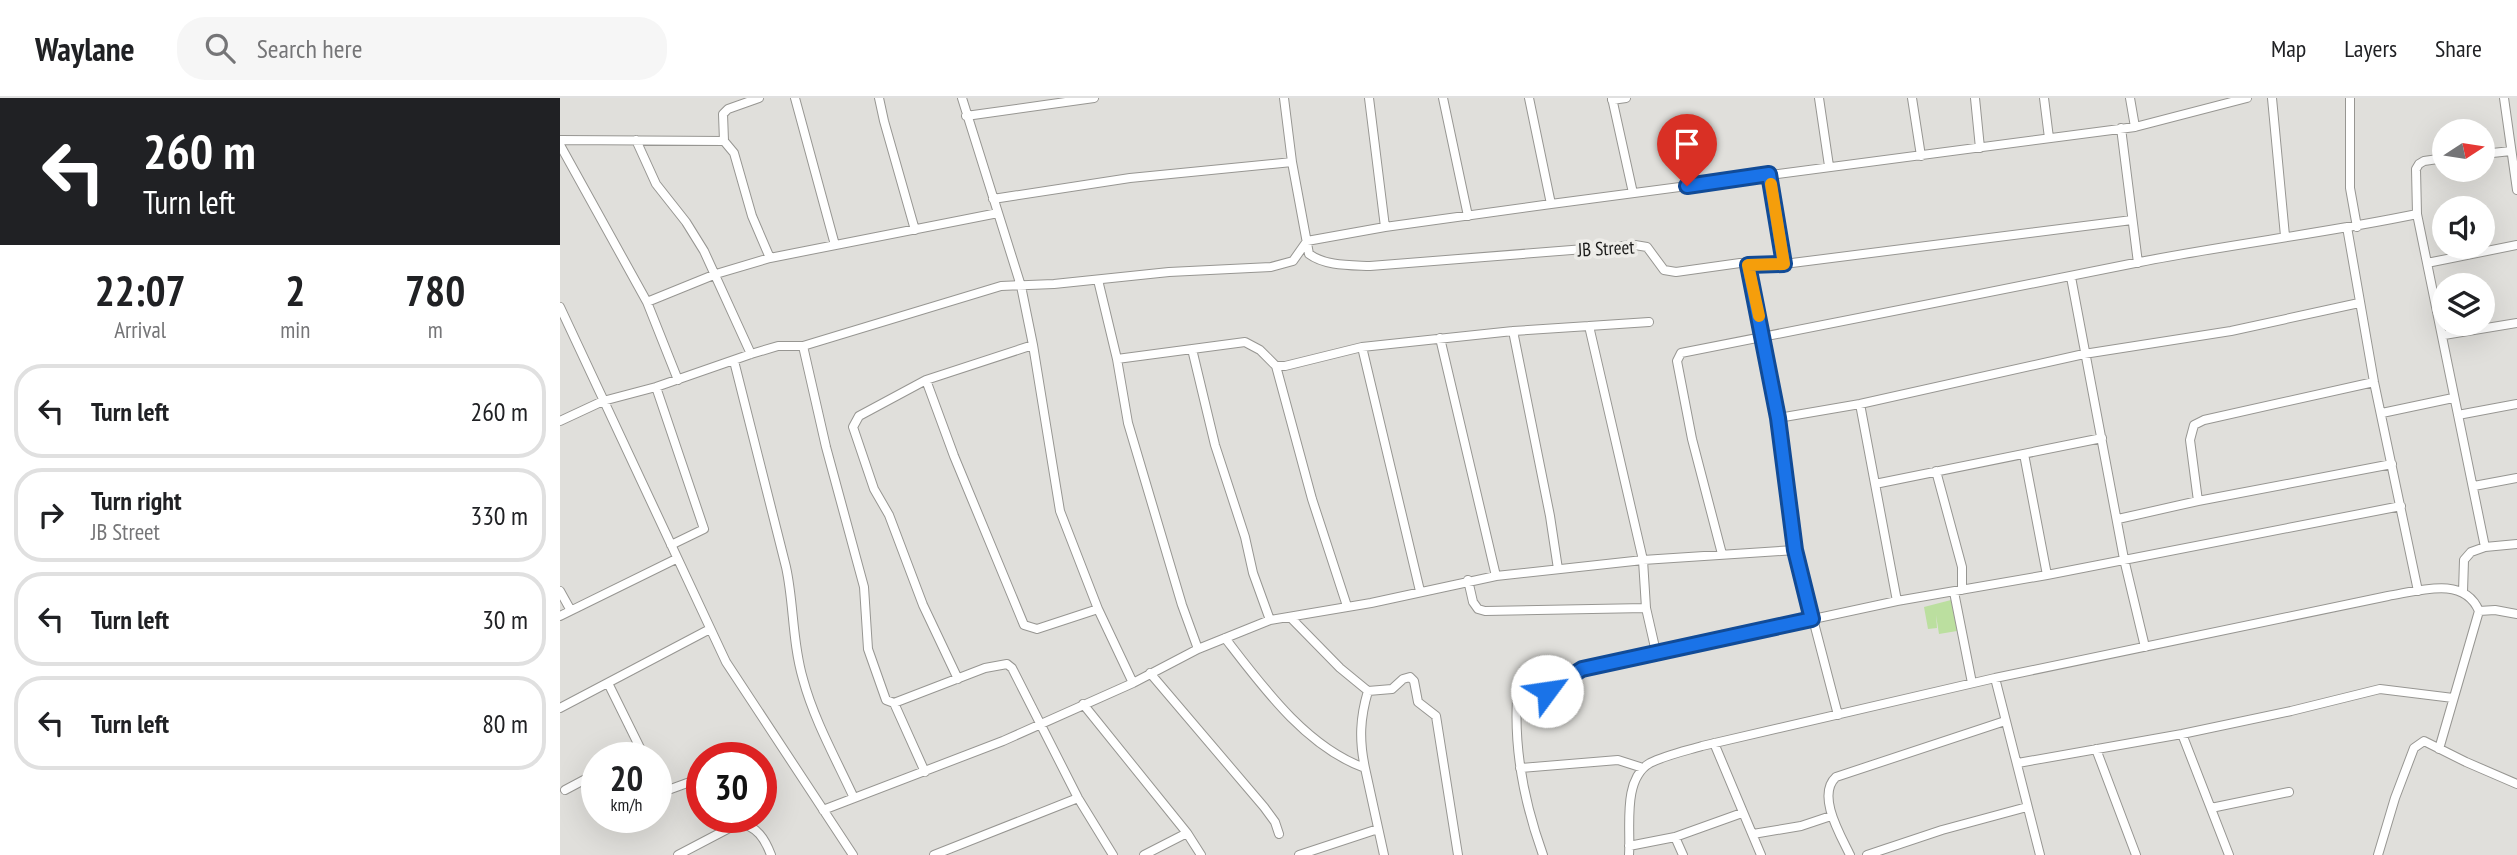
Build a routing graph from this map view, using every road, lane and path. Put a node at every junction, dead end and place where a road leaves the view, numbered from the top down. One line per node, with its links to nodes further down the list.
1 (759, 98): 27 (street)
2 (794, 98): 50 (street)
3 (879, 98): 47 (street)
4 (961, 98): 21 (street)
5 (1094, 98): 21 (street)
6 (1284, 98): 33 (street)
7 (1369, 98): 44 (street)
8 (1443, 98): 42 (street)
9 (1529, 98): 39 (street)
10 (1626, 98): 20 (street)
11 (1819, 98): 34 (street)
12 (1912, 98): 31 (street)
13 (1975, 98): 28 (street)
14 (2044, 98): 24 (street)
15 (2130, 98): 22 (street)
16 (2247, 98): 22 (street)
17 (2272, 98): 48 (street)
18 (2350, 98): 46 (street)
19 (2504, 98): 29 (street)
20 (1612, 99): 37 (street)
21 (966, 116): 38 (street)
22 (2135, 127): 23 (street)
23 (2121, 128): 24 (street); 43 (street)
24 (2049, 138): 28 (street)
25 (636, 140): 26 (street); 27 (street); 57 (street)
26 (560, 142): 62 (street)
27 (724, 142): 52 (street)
28 (1980, 148): 31 (street)
29 (2511, 151): 30 (street); 36 (street)
30 (2496, 153)
31 (1921, 156): 34 (street)
32 (2432, 160): 41 (street)
33 (1292, 162): 38 (street); 49 (street)
34 (1829, 166): 35 (street)
35 (1769, 174): 37 (street); 55 (street)
36 (2517, 190)
37 (1633, 193): 39 (street)
38 (993, 200): 40 (street)
39 (1551, 204): 42 (street)
40 (998, 213): 47 (street); 61 (street)
41 (2417, 214): 46 (street); 54 (street)
42 (1468, 216): 44 (street)
43 (2132, 220): 53 (street); 55 (street, JB Street)
44 (1385, 227): 49 (street)
45 (2347, 227): 46 (street); 48 (street); 63 (street)
46 (2357, 227)
47 (915, 230): 50 (street)
48 (2285, 236): 53 (street)
49 (1307, 241): 56 (street, JB Street); 59 (street)
50 (835, 245): 52 (street)
51 (2517, 245): 54 (street)
52 (770, 258): 57 (street)
53 (2138, 262): 58 (street)
54 (2427, 263): 60 (street)
55 (1784, 264): 56 (street, JB Street)
56 (1748, 265): 72 (street)
57 (716, 274): 62 (street); 78 (street)
58 (2071, 277): 72 (street); 79 (street)
59 (1098, 280): 61 (street); 80 (street)
60 (2432, 284)
61 (1021, 286): 74 (street); 75 (street)
62 (647, 302): 83 (street)
63 (2360, 303): 79 (street); 85 (street)
64 (560, 307): 69 (street)
65 (1649, 322): 67 (street)
66 (2517, 323): 68 (street)
67 (1589, 326): 70 (street); 112 (street)
68 (2495, 327)
69 (564, 328): 88 (street)
70 (1513, 331): 73 (street); 113 (street)
71 (2444, 336): 87 (street)
72 (1763, 337): 93 (street); 109 (street)
73 (1440, 338): 76 (street); 115 (street)
74 (1033, 345): 84 (street); 125 (street)
75 (803, 346): 78 (street); 146 (street)
76 (1362, 347): 82 (street); 118 (street)
77 (1192, 349): 80 (street); 82 (street); 132 (street)
78 (751, 354): 81 (street)
79 (2084, 354): 89 (street); 95 (street)
80 (1117, 359): 136 (street)
81 (734, 361): 83 (street); 166 (street)
82 (1276, 366): 123 (street)
83 (678, 380): 86 (street)
84 (926, 380): 125 (street); 140 (street)
85 (2374, 382): 91 (street); 102 (street)
86 (656, 387): 88 (street); 106 (street)
87 (2453, 398): 91 (street); 92 (street)
88 (603, 401): 94 (street); 106 (street)
89 (1860, 404): 93 (street); 100 (street)
90 (2517, 404): 92 (street)
91 (2382, 413): 97 (street)
92 (2458, 415): 101 (street)
93 (1778, 418): 108 (street)
94 (560, 421)
95 (2102, 438): 96 (street); 104 (street)
96 (2024, 454): 98 (street); 114 (street)
97 (2392, 464): 102 (street); 103 (street)
98 (1936, 471): 100 (street); 119 (street)
99 (2517, 478): 101 (street)
100 (1875, 484): 122 (street)
101 (2474, 486): 107 (street)
102 (2198, 501): 104 (street)
103 (2401, 506): 111 (street); 120 (street)
104 (2118, 519): 111 (street)
105 (2517, 544): 107 (street)
106 (671, 545): 110 (street)
107 (2485, 547): 121 (street)
108 (1795, 550): 109 (street); 131 (street)
109 (1722, 554): 112 (street)
110 (676, 559): 126 (street); 133 (street)
111 (2124, 559): 114 (street); 135 (street)
112 (1643, 560): 113 (street); 124 (street)
113 (1558, 569): 115 (street)
114 (2047, 575): 119 (street)
115 (1496, 576): 116 (street)
116 (1468, 580): 118 (street); 124 (street)
117 (560, 591): 126 (street)
118 (1420, 591): 123 (street)
119 (1958, 591): 122 (street); 143 (street)
120 (2418, 591): 121 (street); 135 (street)
121 (2463, 592): 127 (street)
122 (1898, 601): 131 (street)
123 (1347, 606): 130 (street)
124 (1646, 608): 137 (street)
125 (1098, 609): 142 (street)
126 (570, 610): 129 (street)
127 (2479, 611): 128 (street); 145 (street)
128 (2517, 614)
129 (560, 616)
130 (1290, 617): 132 (street); 144 (street)
131 (1812, 619): 137 (street); 149 (street)
132 (1270, 620): 134 (street)
133 (710, 629): 141 (street); 170 (street)
134 (1225, 638): 136 (street); 158 (street)
135 (2145, 647): 139 (street)
136 (1198, 649): 138 (street)
137 (1656, 652): 159 (street)
138 (1150, 673): 142 (street); 177 (street)
139 (1995, 678): 143 (street); 150 (street)
140 (958, 679): 146 (street); 151 (street)
141 (608, 682): 148 (street); 153 (street)
142 (1133, 683): 147 (street)
143 (1972, 683): 149 (street)
144 (1368, 691): 158 (street); 190 (street)
145 (2453, 698): 152 (street); 155 (street)
146 (894, 703): 161 (street)
147 (1083, 704): 151 (street); 176 (street)
148 (560, 708)
149 (1838, 715): 154 (street)
150 (2005, 721): 157 (street); 172 (street)
151 (1041, 725): 161 (street); 167 (street)
152 (2182, 734): 156 (street); 169 (street)
153 (637, 742)
154 (1714, 743): 160 (street); 171 (street)
155 (2439, 748): 163 (street); 199 (street)
156 (2096, 749): 157 (street); 197 (street)
157 (2018, 763): 168 (street)
158 (1365, 768): 173 (street)
159 (1520, 768): 160 (street); 191 (street)
160 (1643, 768): 180 (street)
161 (926, 772): 166 (street)
162 (581, 782): 164 (street)
163 (2517, 784)
164 (565, 790)
165 (2289, 792): 169 (street)
166 (854, 798): 170 (street)
167 (1078, 798): 184 (street); 185 (street)
168 (2028, 807): 195 (street); 196 (street)
169 (2211, 808): 198 (street)
170 (823, 810): 183 (street)
171 (1742, 813): 178 (street); 179 (street)
172 (1831, 816): 178 (street); 194 (street)
173 (1378, 829): 188 (street); 189 (street)
174 (716, 833): 181 (street)
175 (760, 833): 182 (street)
176 (1187, 833): 186 (street); 187 (street)
177 (1279, 834)
178 (1753, 834): 193 (street)
179 (1675, 837): 180 (street); 192 (street)
180 (1629, 851)
181 (680, 855)
182 (771, 855)
183 (853, 855)
184 (934, 855)
185 (1113, 855)
186 (1144, 855)
187 (1201, 855)
188 (1298, 855)
189 (1384, 855)
190 (1458, 855)
191 (1543, 855)
192 (1683, 855)
193 (1762, 855)
194 (1850, 855)
195 (1867, 855)
196 (2040, 855)
197 (2136, 855)
198 (2229, 855)
199 (2378, 855)

